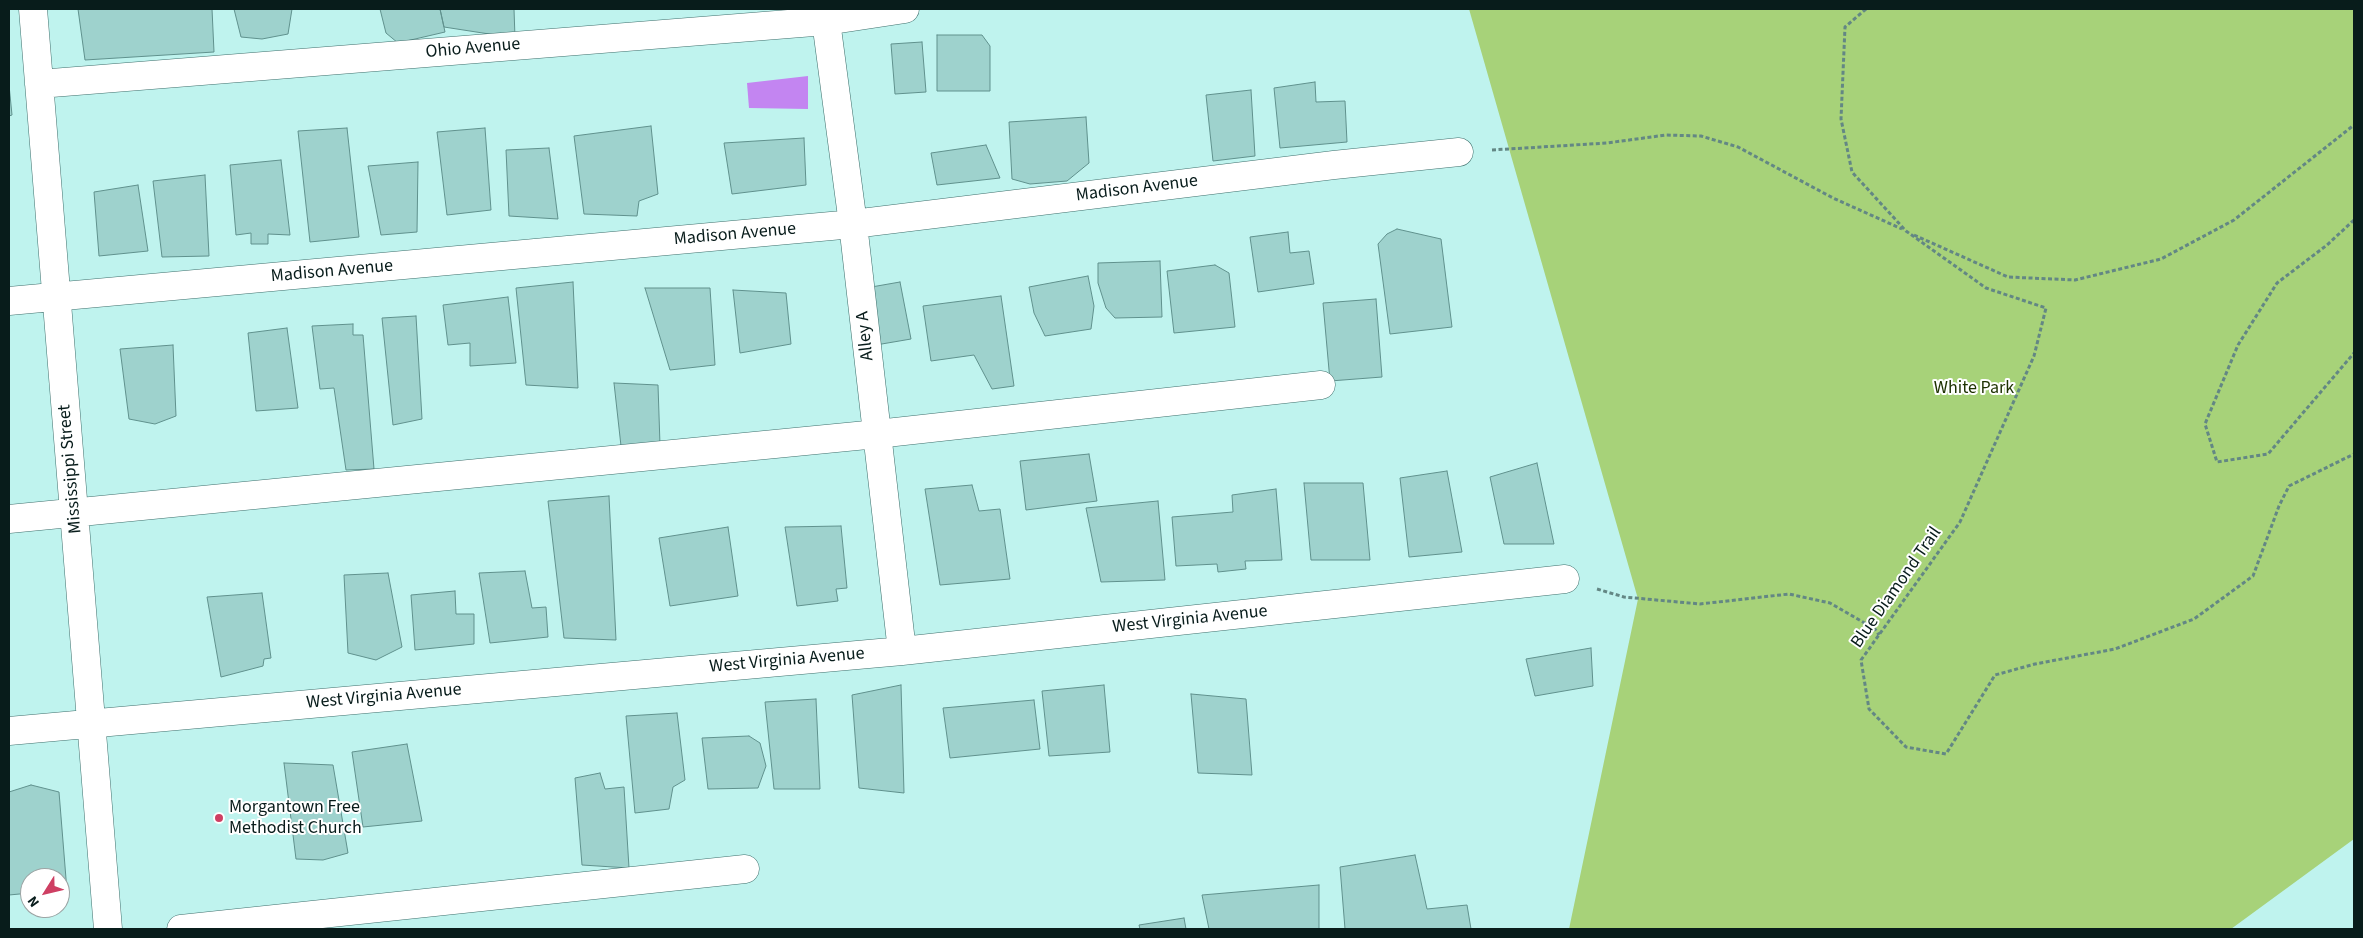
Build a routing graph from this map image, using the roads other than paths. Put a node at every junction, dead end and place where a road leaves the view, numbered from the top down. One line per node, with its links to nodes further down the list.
1 (33, 9): 4 (street, Mississippi Street)
2 (905, 9): 3 (street, Ohio Avenue)
3 (826, 20): 4 (street, Ohio Avenue); 6 (street, Alley A)
4 (39, 84): 7 (street, Mississippi Street)
5 (1459, 152): 6 (street, Madison Avenue)
6 (853, 224): 7 (street, Madison Avenue); 10 (street, Alley A)
7 (56, 297): 8 (street, Madison Avenue); 11 (street, Mississippi Street)
8 (9, 301)
9 (1321, 385): 10 (street)
10 (877, 434): 11 (street); 14 (street, Alley A)
11 (75, 513): 12 (street); 15 (street, Mississippi Street)
12 (9, 519)
13 (1565, 579): 14 (street, West Virginia Avenue)
14 (902, 651): 15 (street, West Virginia Avenue)
15 (93, 723): 16 (street, West Virginia Avenue); 18 (street, Mississippi Street)
16 (9, 731)
17 (745, 869): 19 (street)
18 (108, 929)
19 (181, 929)

